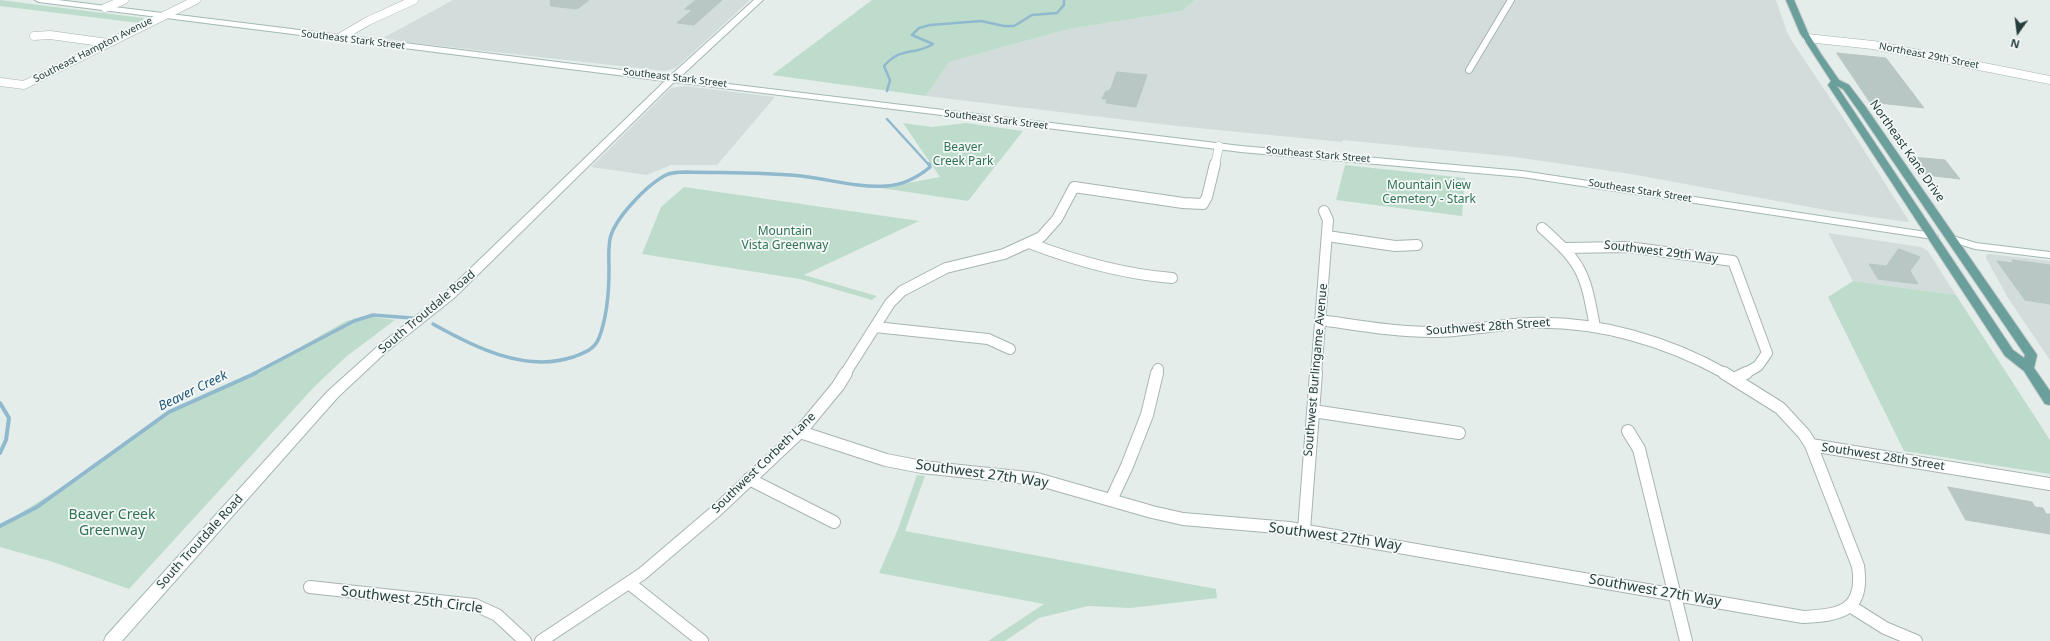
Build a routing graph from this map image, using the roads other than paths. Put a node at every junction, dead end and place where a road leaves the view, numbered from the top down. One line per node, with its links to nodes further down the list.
1 (39, 0): 8 (main road, Southeast Stark Street)
2 (124, 0): 8 (street)
3 (196, 0): 9 (street, Southeast Hampton Avenue)
4 (414, 0): 11 (street)
5 (759, 0): 15 (main road, South Troutdale Road)
6 (1511, 0): 14 (street)
7 (1790, 0): 12 (main road, Northeast Kane Drive)
8 (104, 8): 9 (main road, Southeast Stark Street)
9 (162, 16): 11 (main road, Southeast Stark Street); 13 (street, Southeast Hampton Avenue)
10 (34, 36): 13 (street)
11 (340, 38): 15 (main road, Southeast Stark Street)
12 (1807, 38): 16 (street, Northeast 29th Street); 18 (main road, Northeast Kane Drive)
13 (108, 43): 17 (street, Southeast Hampton Avenue)
14 (1469, 70)
15 (673, 78): 21 (main road, Southeast Stark Street); 55 (main road, South Troutdale Road)
16 (2050, 80)
17 (0, 82)
18 (1836, 82): 19 (main road, Northeast Kane Drive); 20 (main road, Northeast Kane Drive)
19 (1842, 99): 20 (main road); 25 (main road, Northeast Kane Drive)
20 (1862, 108): 26 (main road, Northeast Kane Drive)
21 (1219, 146): 25 (main road, Southeast Stark Street); 27 (street, Southwest Corbeth Lane)
22 (1324, 211): 24 (street, Southwest Burlingame Avenue)
23 (1542, 228): 30 (street)
24 (1327, 236): 28 (street); 33 (street, Southwest Burlingame Avenue)
25 (1933, 236): 26 (main road, Southeast Stark Street); 37 (main road, Northeast Kane Drive)
26 (1953, 239): 29 (main road, Southeast Stark Street); 31 (main road, Southeast Stark Street); 37 (main road, Northeast Kane Drive)
27 (1029, 243): 32 (street); 34 (street, Southwest Corbeth Lane)
28 (1417, 246)
29 (2050, 247)
30 (1566, 248): 35 (street); 39 (street, Southwest 29th Way)
31 (2050, 255)
32 (1172, 278)
33 (1320, 320): 35 (street, Southwest 28th Street); 41 (street, Southwest Burlingame Avenue)
34 (875, 327): 36 (street); 43 (street, Southwest Corbeth Lane)
35 (1595, 327): 39 (street, Southwest 28th Street)
36 (1010, 349)
37 (2028, 368): 40 (main road)
38 (1158, 369): 48 (street)
39 (1734, 379): 45 (street, Southwest 28th Street)
40 (2050, 401)
41 (1313, 411): 44 (street); 50 (street, Southwest Burlingame Avenue)
42 (1628, 431): 53 (street)
43 (800, 432): 46 (street, Southwest Corbeth Lane); 48 (street, Southwest 27th Way)
44 (1459, 433)
45 (1811, 445): 47 (street, Southwest 28th Street); 54 (street)
46 (749, 479): 49 (street); 51 (street, Southwest Corbeth Lane)
47 (2050, 484)
48 (1111, 500): 50 (street, Southwest 27th Way)
49 (834, 522)
50 (1304, 530): 53 (street, Southwest 27th Way)
51 (630, 583): 57 (street, Southwest Corbeth Lane); 58 (street)
52 (310, 588): 56 (street, Southwest 25th Circle)
53 (1674, 594): 54 (street, Southwest 27th Way); 59 (street)
54 (1850, 606): 60 (street)
55 (112, 641)
56 (525, 641)
57 (541, 641)
58 (702, 641)
59 (1686, 641)
60 (1916, 641)

